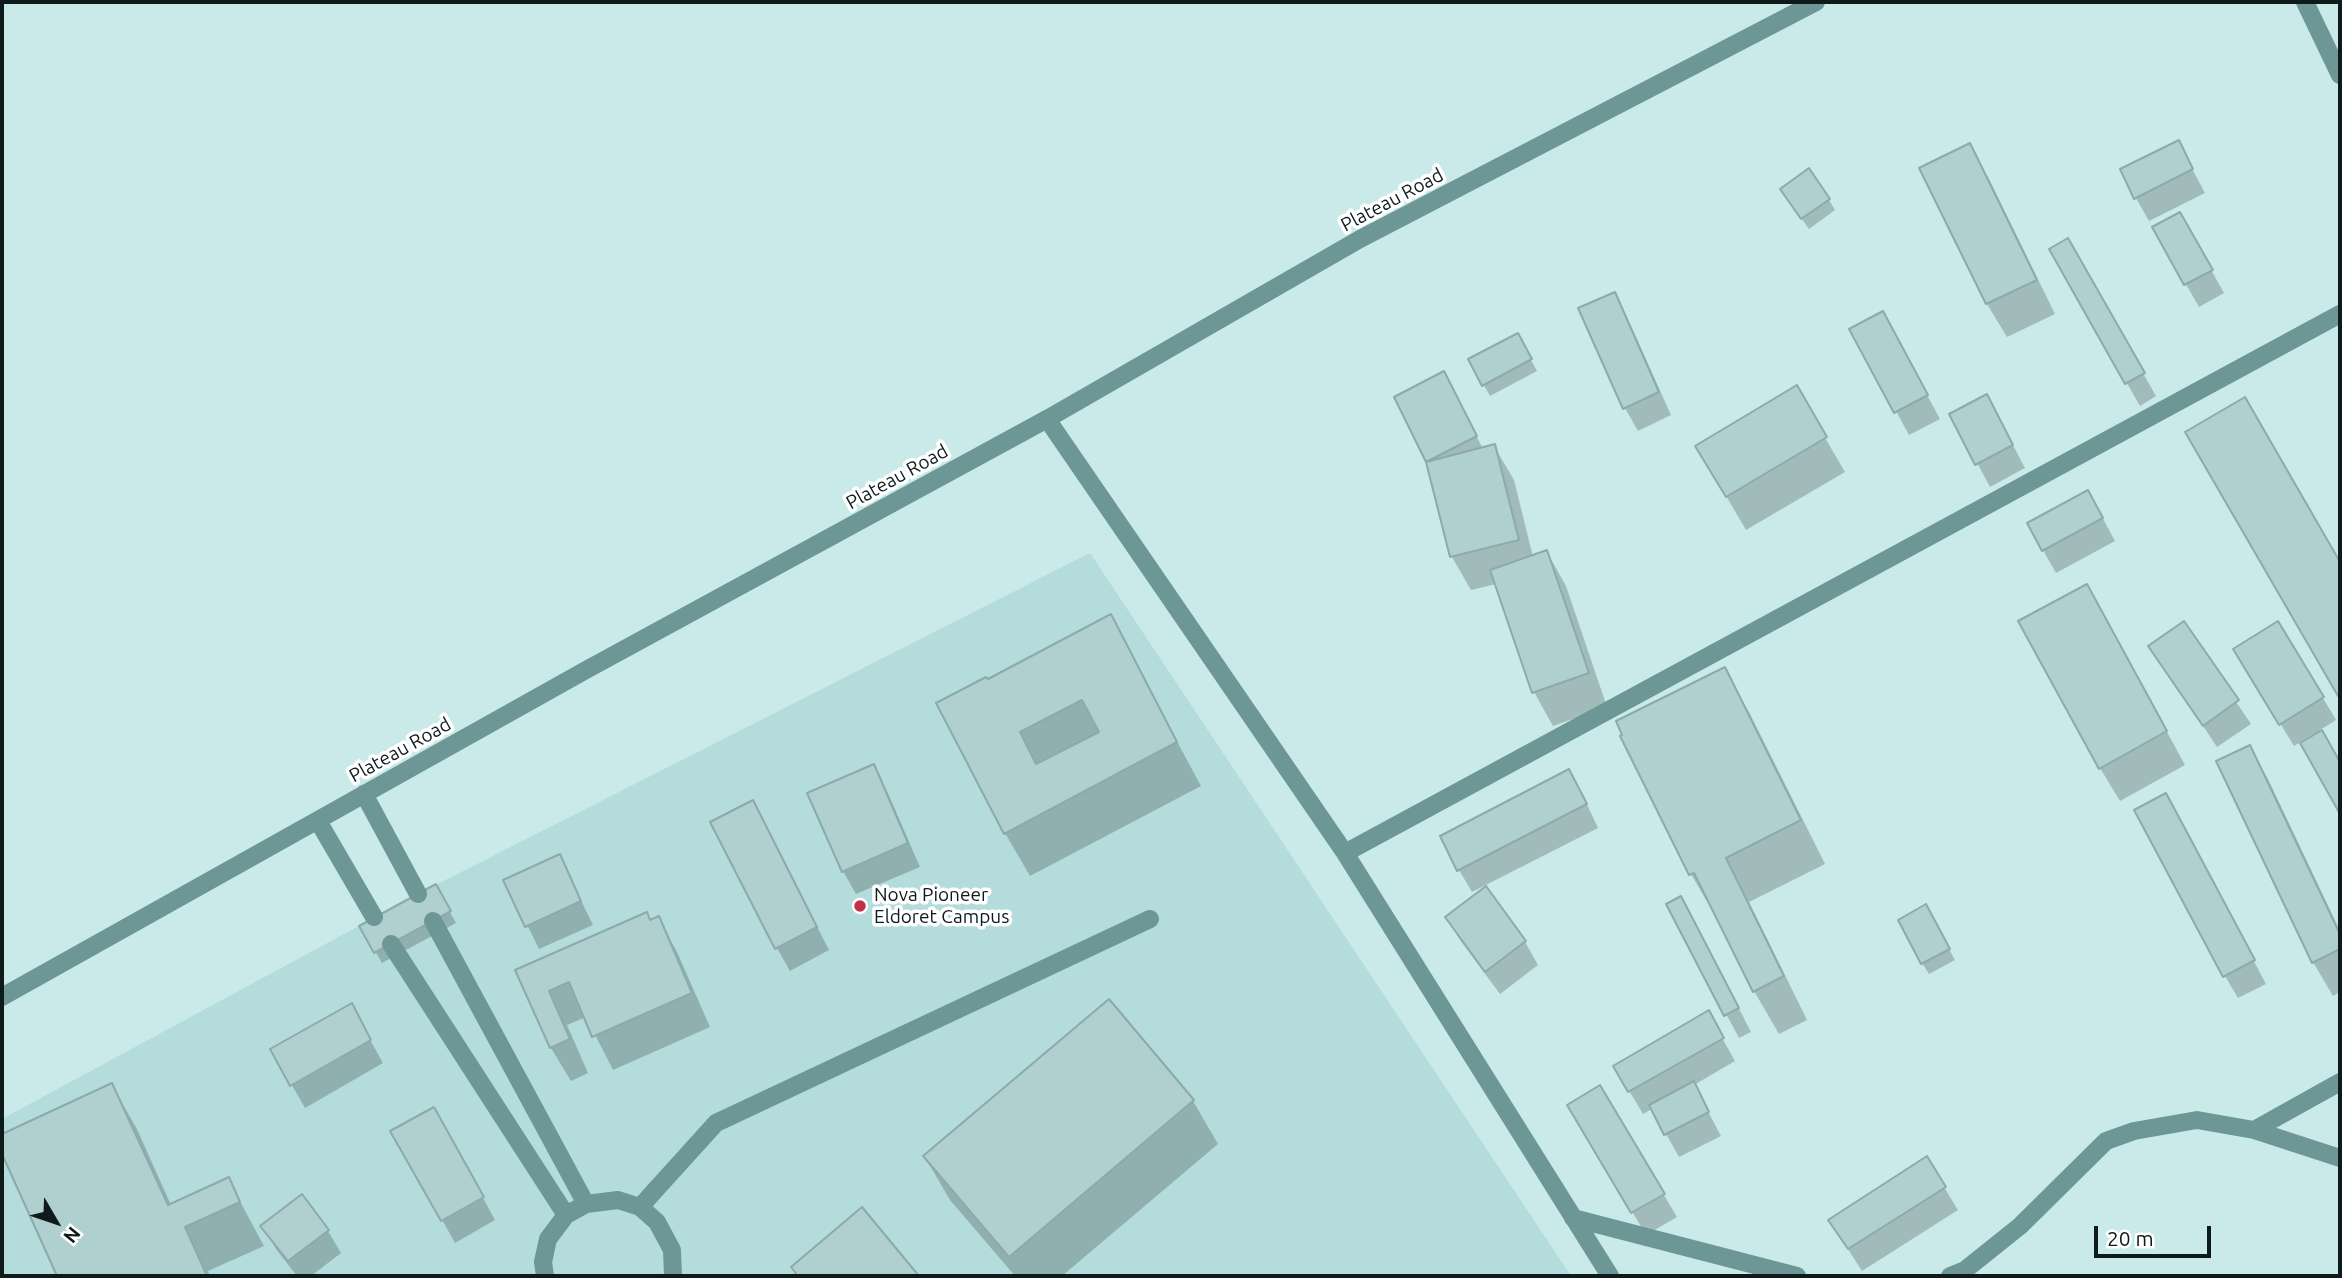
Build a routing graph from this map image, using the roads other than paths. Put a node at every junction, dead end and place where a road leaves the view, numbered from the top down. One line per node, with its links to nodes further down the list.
1 (1816, 2): 5 (street, Plateau Road)
2 (2305, 2): 3 (street)
3 (2340, 75)
4 (2340, 314): 8 (street)
5 (1047, 419): 6 (street, Plateau Road); 8 (street)
6 (363, 794): 7 (street, Plateau Road); 9 (street)
7 (318, 821): 10 (street); 14 (street, Plateau Road)
8 (1345, 853): 21 (street)
9 (418, 894)
10 (374, 918)
11 (1150, 919): 19 (street)
12 (433, 921): 18 (street)
13 (391, 944): 20 (street)
14 (2, 997)
15 (2340, 1082): 16 (street)
16 (2254, 1130): 17 (street); 26 (street)
17 (2340, 1158)
18 (586, 1204): 19 (street); 20 (street)
19 (640, 1207): 23 (street)
20 (566, 1215): 22 (street)
21 (1573, 1218): 24 (street); 25 (street)
22 (545, 1276)
23 (673, 1276)
24 (1610, 1276)
25 (1797, 1276)
26 (1950, 1276)

